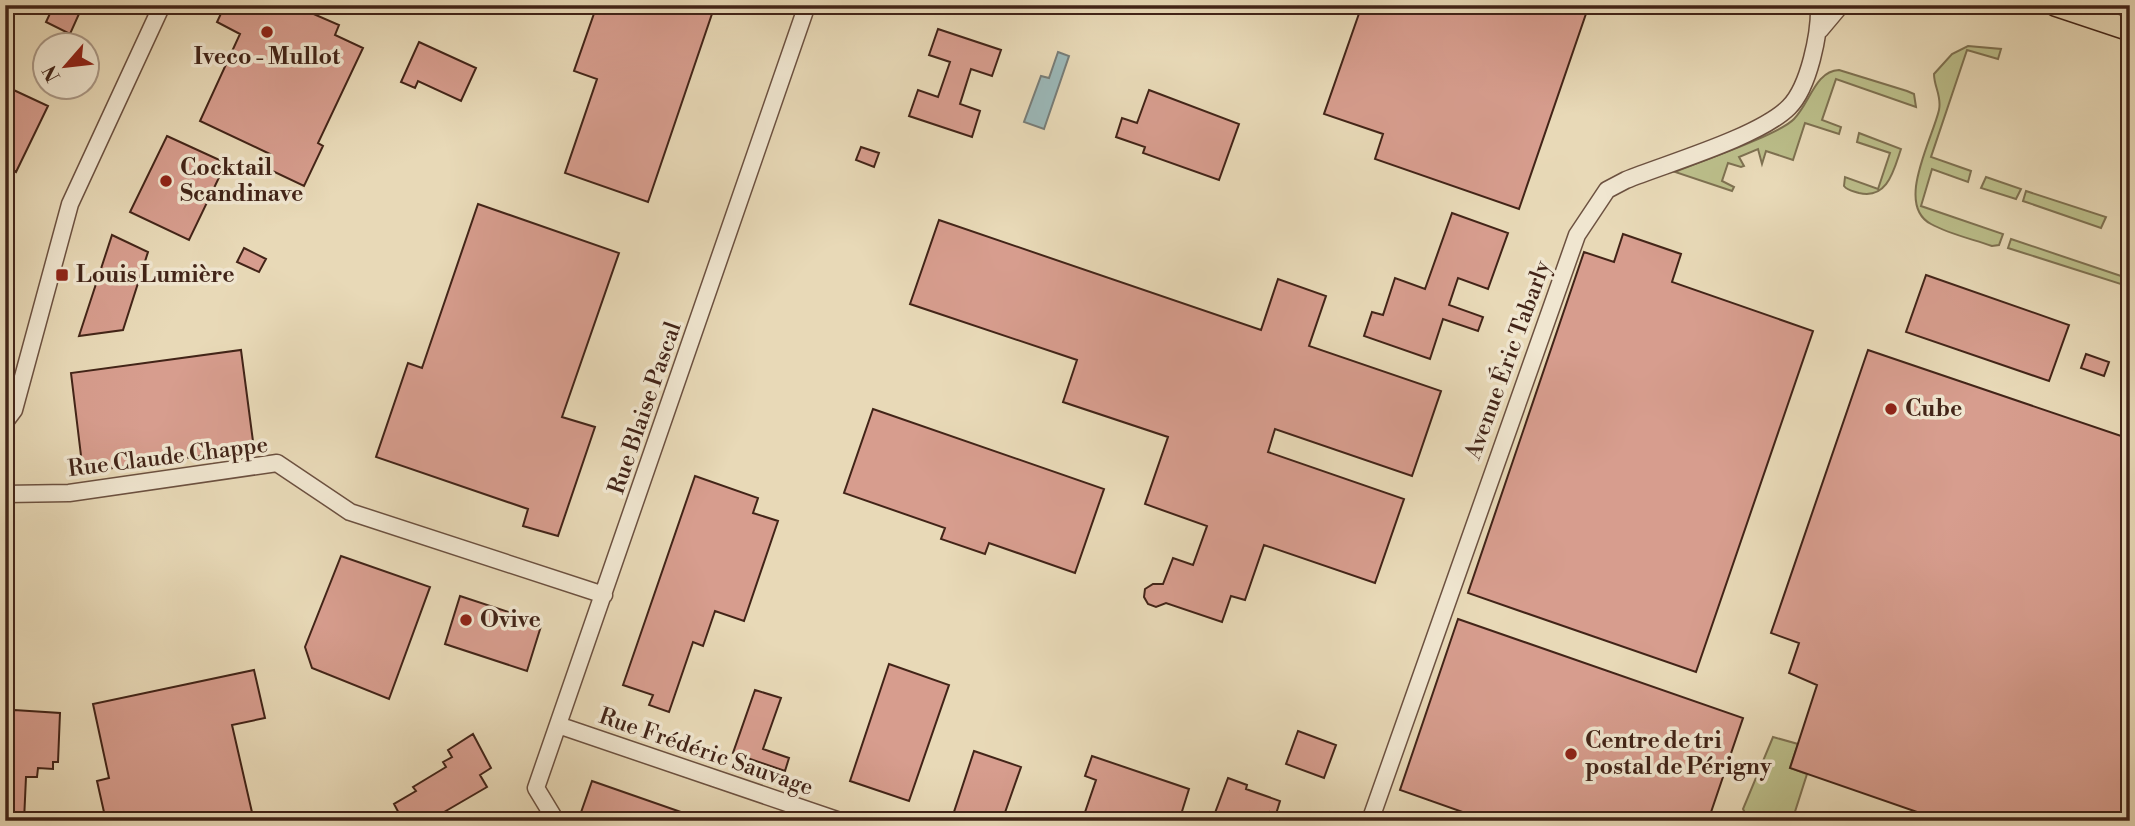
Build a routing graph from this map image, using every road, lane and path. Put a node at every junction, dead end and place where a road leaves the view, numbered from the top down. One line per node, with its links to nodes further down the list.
1 (162, 5): 8 (street)
2 (807, 5): 10 (street, Rue Blaise Pascal)
3 (1819, 5): 6 (street, Avenue Éric Tabarly)
4 (1841, 5): 6 (street, Avenue Éric Tabarly)
5 (2055, 5): 7 (main road)
6 (1820, 30): 14 (street, Avenue Éric Tabarly)
7 (2130, 30)
8 (5, 422)
9 (5, 494): 10 (street, Rue Claude Chappe)
10 (604, 596): 11 (street, Rue Blaise Pascal)
11 (558, 725): 12 (street, Rue Blaise Pascal); 13 (street, Rue Frédéric Sauvage)
12 (556, 821)
13 (840, 821)
14 (1370, 821)

